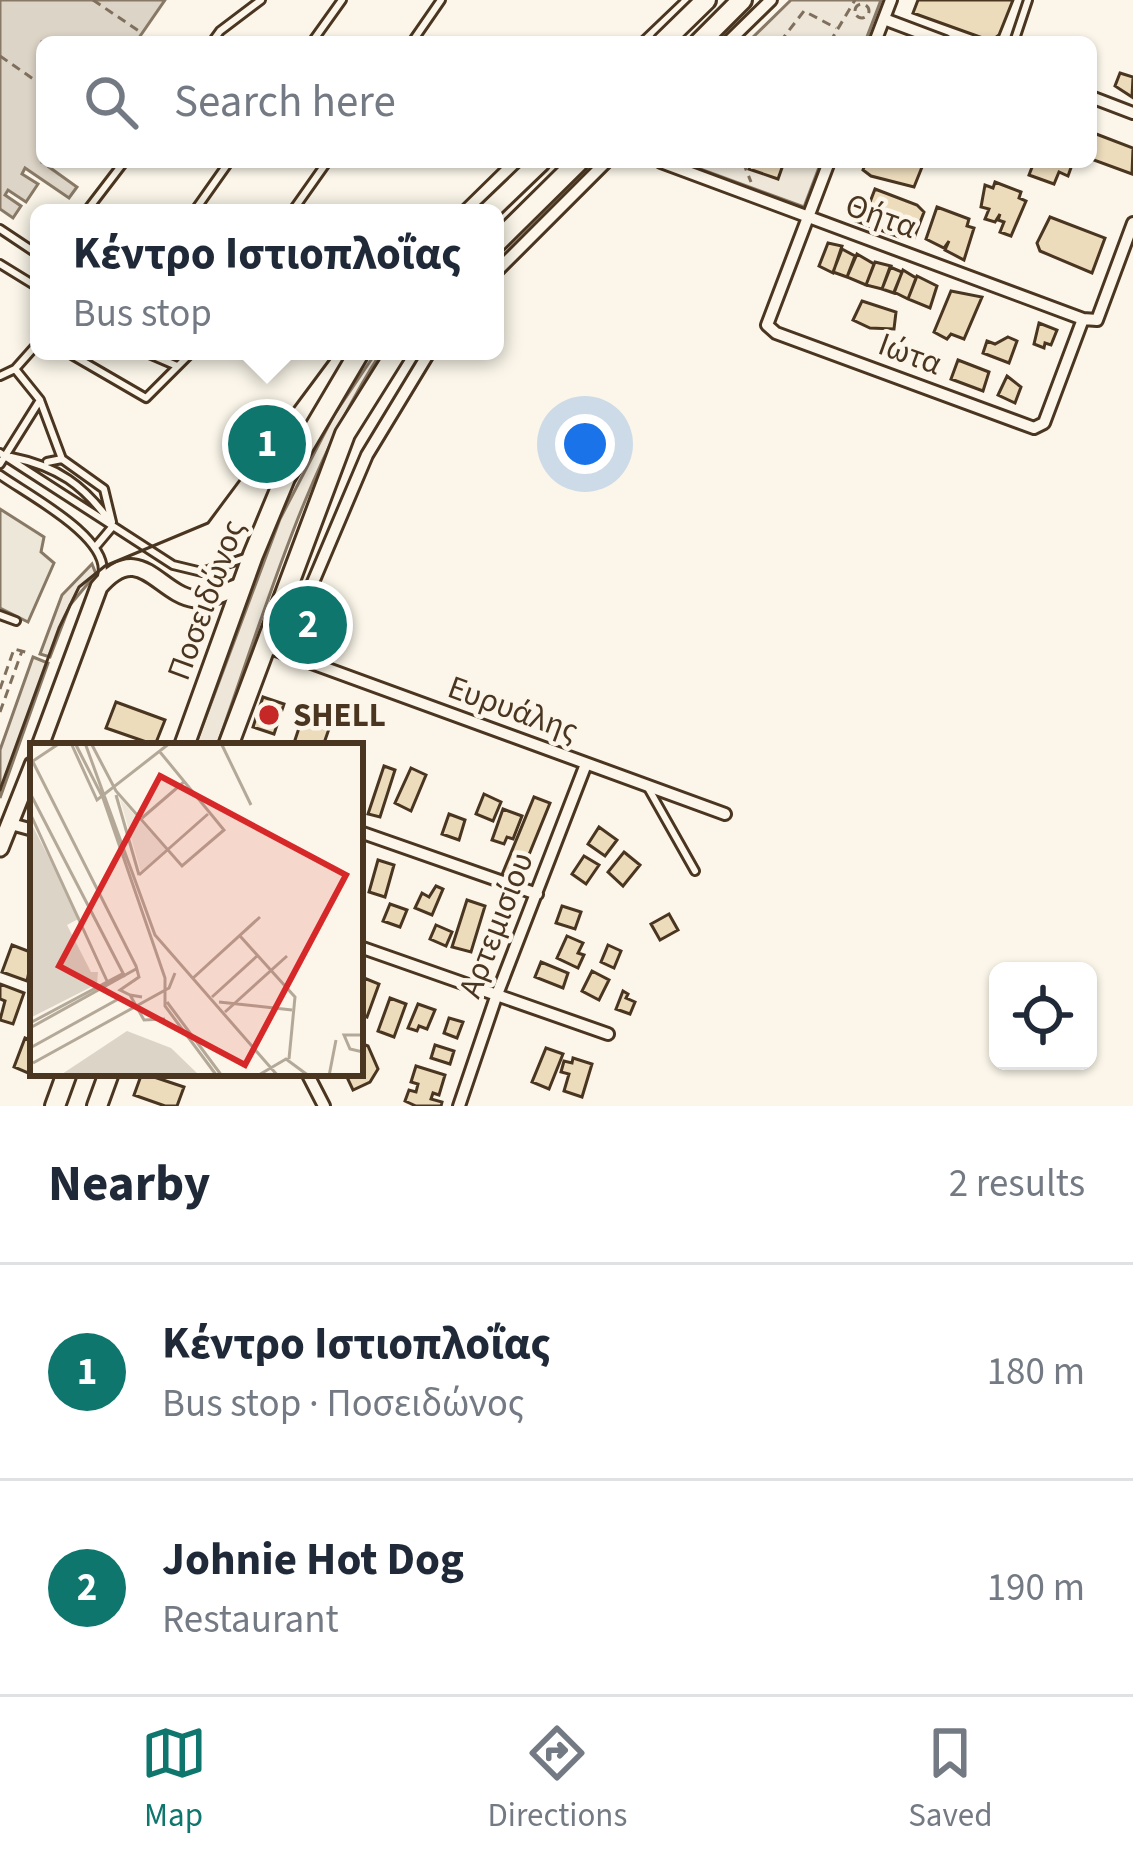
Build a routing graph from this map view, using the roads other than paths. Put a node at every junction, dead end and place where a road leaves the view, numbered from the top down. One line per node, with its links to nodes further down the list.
1 (261, 0): 10 (lane)
2 (342, 0): 11 (lane)
3 (441, 0): 12 (lane)
4 (706, 0): 13 (highway)
5 (742, 0): 14 (highway)
6 (771, 0): 15 (street)
7 (891, 0): 9 (street)
8 (1028, 0): 18 (lane)
9 (884, 19): 16 (street); 17 (street)
10 (219, 36)
11 (316, 36)
12 (416, 36)
13 (669, 36)
14 (706, 36)
15 (734, 36)
16 (877, 36)
17 (929, 36)
18 (1016, 36)
19 (1097, 99): 20 (street)
20 (1133, 113)
21 (119, 168): 29 (lane)
22 (225, 168): 30 (lane)
23 (323, 168): 31 (lane)
24 (534, 168): 32 (highway)
25 (572, 168): 36 (highway)
26 (600, 168): 39 (street)
27 (677, 168): 33 (street, Θήτα)
28 (827, 168): 33 (street)
29 (92, 204)
30 (200, 204)
31 (297, 204)
32 (496, 204)
33 (807, 218): 41 (street, Θήτα); 41 (street, Ιώτα)
34 (1133, 224): 41 (street)
35 (0, 229): 37 (lane)
36 (504, 235)
37 (30, 249)
38 (0, 264): 40 (lane)
39 (504, 264)
40 (30, 282)
41 (1083, 319)
42 (30, 352): 50 (lane)
43 (81, 360): 49 (lane)
44 (164, 360): 49 (lane)
45 (184, 360): 49 (lane)
46 (354, 360): 59 (highway, Ποσειδώνος)
47 (391, 360): 64 (highway)
48 (425, 360): 64 (street)
49 (178, 366)
50 (15, 369): 51 (lane); 52 (lane)
51 (0, 376)
52 (40, 400): 53 (lane); 54 (lane)
53 (2, 458): 55 (lane); 57 (lane)
54 (62, 460): 55 (lane); 57 (lane)
55 (44, 463): 57 (lane)
56 (0, 475): 58 (lane)
57 (113, 526): 58 (lane); 59 (lane)
58 (97, 545): 61 (lane)
59 (253, 555): 60 (highway, Ποσειδώνος)
60 (243, 585): 61 (street); 66 (highway, Ποσειδώνος)
61 (99, 587): 65 (street)
62 (0, 615): 63 (lane)
63 (16, 621)
64 (274, 650): 67 (highway); 68 (street, Ευρυάλης)
65 (41, 743)
66 (185, 743)
67 (229, 743)
68 (586, 764): 70 (street, Ευρυάλης); 77 (street, Αρτεμισίου)
69 (30, 773): 72 (street)
70 (646, 786): 71 (street, Ευρυάλης); 76 (lane)
71 (725, 814)
72 (11, 824): 73 (street); 75 (street)
73 (30, 829)
74 (363, 833): 77 (street)
75 (0, 848)
76 (695, 871)
77 (537, 894): 79 (street, Αρτεμισίου)
78 (363, 949): 79 (street)
79 (496, 997): 80 (street); 87 (street, Αρτεμισίου)
80 (608, 1034)
81 (66, 1076): 84 (highway)
82 (108, 1076): 85 (highway)
83 (309, 1076): 86 (street)
84 (55, 1106)
85 (97, 1106)
86 (324, 1106)
87 (459, 1106)

